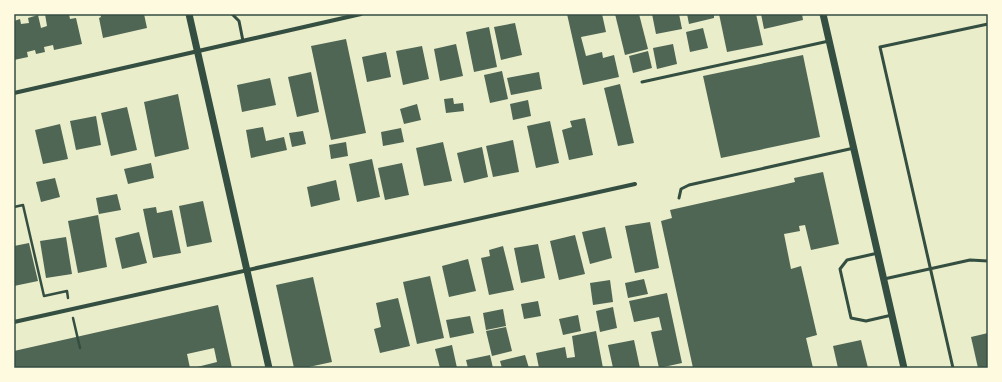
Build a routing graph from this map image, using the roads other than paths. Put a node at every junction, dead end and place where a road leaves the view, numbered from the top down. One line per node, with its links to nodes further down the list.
1 (189, 14): 8 (street)
2 (232, 14): 6 (lane)
3 (361, 14): 6 (street)
4 (823, 14): 7 (street)
5 (988, 24): 16 (lane)
6 (243, 41): 8 (street)
7 (829, 41): 9 (lane); 11 (street)
8 (197, 52): 10 (street); 17 (street)
9 (642, 82)
10 (14, 93)
11 (854, 148): 13 (lane); 14 (street)
12 (635, 184): 17 (street)
13 (678, 198)
14 (878, 253): 18 (street); 19 (lane)
15 (988, 261): 16 (lane)
16 (931, 269): 18 (lane); 23 (lane)
17 (247, 270): 20 (street); 21 (street)
18 (884, 279): 19 (street)
19 (892, 314): 22 (street)
20 (14, 322)
21 (269, 368)
22 (904, 368)
23 (953, 368)

